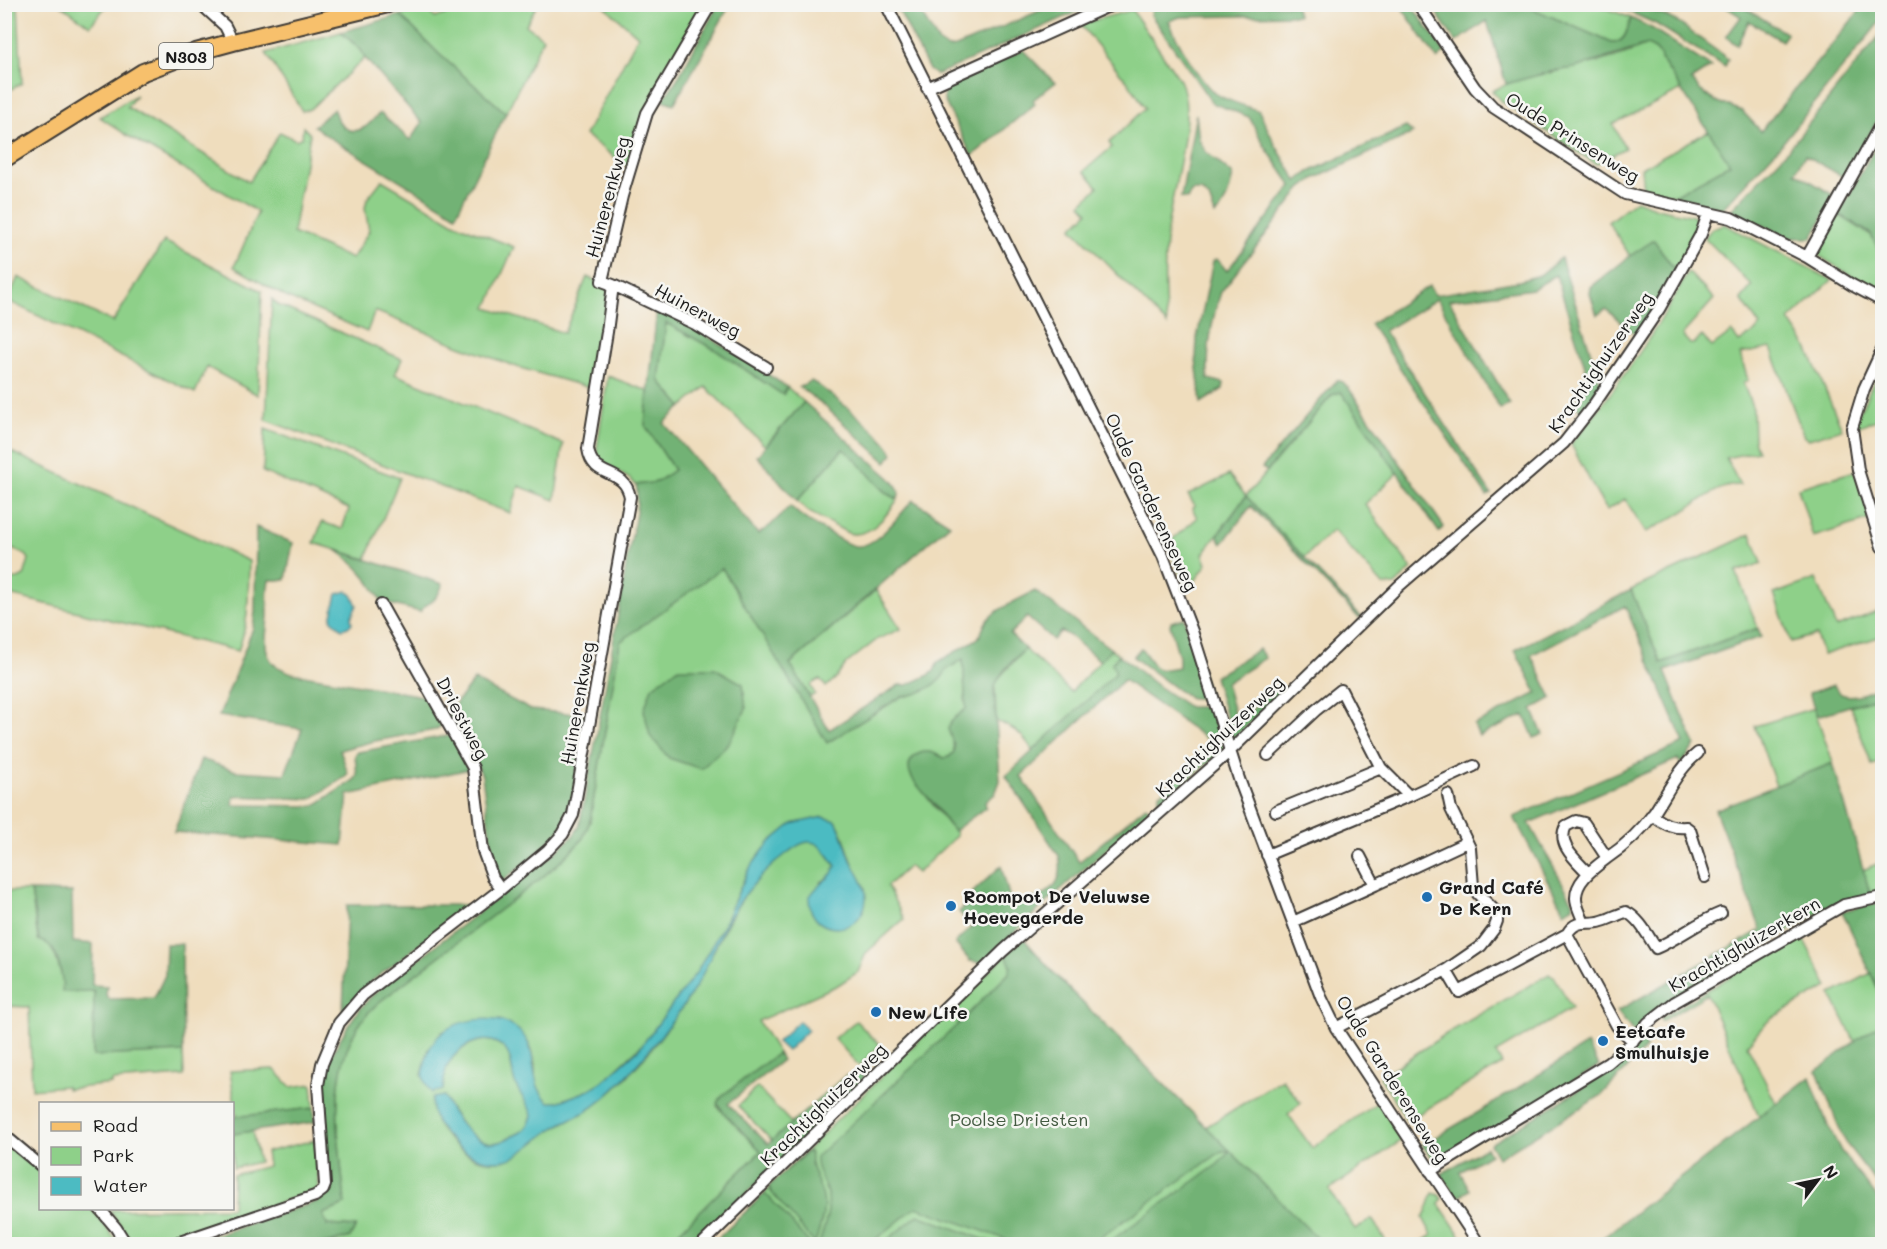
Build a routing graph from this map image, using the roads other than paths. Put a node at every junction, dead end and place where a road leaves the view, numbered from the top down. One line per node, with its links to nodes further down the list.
1 (201, 4): 7 (street)
2 (388, 4): 7 (main road, N303)
3 (711, 4): 13 (street, Huinerenkweg)
4 (886, 4): 8 (street, Oude Garderenseweg)
5 (1117, 4): 8 (street)
6 (1418, 4): 11 (street, Oude Prinsenweg)
7 (241, 43): 10 (main road, N303)
8 (927, 88): 19 (street, Oude Garderenseweg)
9 (1882, 122): 12 (street)
10 (4, 159)
11 (1708, 214): 12 (street, Oude Prinsenweg); 19 (street, Krachtighuizerweg)
12 (1807, 257): 14 (street, Oude Prinsenweg)
13 (613, 285): 16 (street, Huinerweg); 35 (street, Huinerenkweg)
14 (1882, 301)
15 (1882, 350): 17 (street)
16 (766, 367)
17 (1882, 547)
18 (381, 605): 35 (street, Driestweg)
19 (1229, 752): 29 (street, Oude Garderenseweg); 50 (street, Krachtighuizerweg)
20 (1698, 753): 27 (street)
21 (1268, 755): 23 (street)
22 (1474, 766): 24 (street)
23 (1381, 768): 24 (street); 26 (street)
24 (1409, 795): 29 (street)
25 (1448, 795): 28 (street)
26 (1276, 811)
27 (1652, 814): 31 (street); 33 (street)
28 (1467, 842): 34 (street); 41 (street)
29 (1267, 855): 39 (street, Oude Garderenseweg)
30 (1360, 856): 34 (street)
31 (1607, 858): 32 (street); 32 (street)
32 (1588, 873): 38 (street)
33 (1705, 877)
34 (1375, 885): 39 (street)
35 (501, 889): 49 (street, Huinerenkweg)
36 (1882, 897): 43 (street, Krachtighuizerkern)
37 (1721, 913): 38 (street)
38 (1584, 921): 40 (street)
39 (1293, 922): 42 (street, Oude Garderenseweg)
40 (1567, 934): 41 (street); 43 (street)
41 (1446, 970): 42 (street)
42 (1336, 1028): 46 (street, Oude Garderenseweg)
43 (1633, 1041): 46 (street, Krachtighuizerkern)
44 (4, 1135): 45 (street)
45 (39, 1164)
46 (1430, 1171): 51 (street, Oude Garderenseweg)
47 (100, 1210): 48 (street)
48 (126, 1245)
49 (174, 1245)
50 (702, 1245)
51 (1479, 1245)

